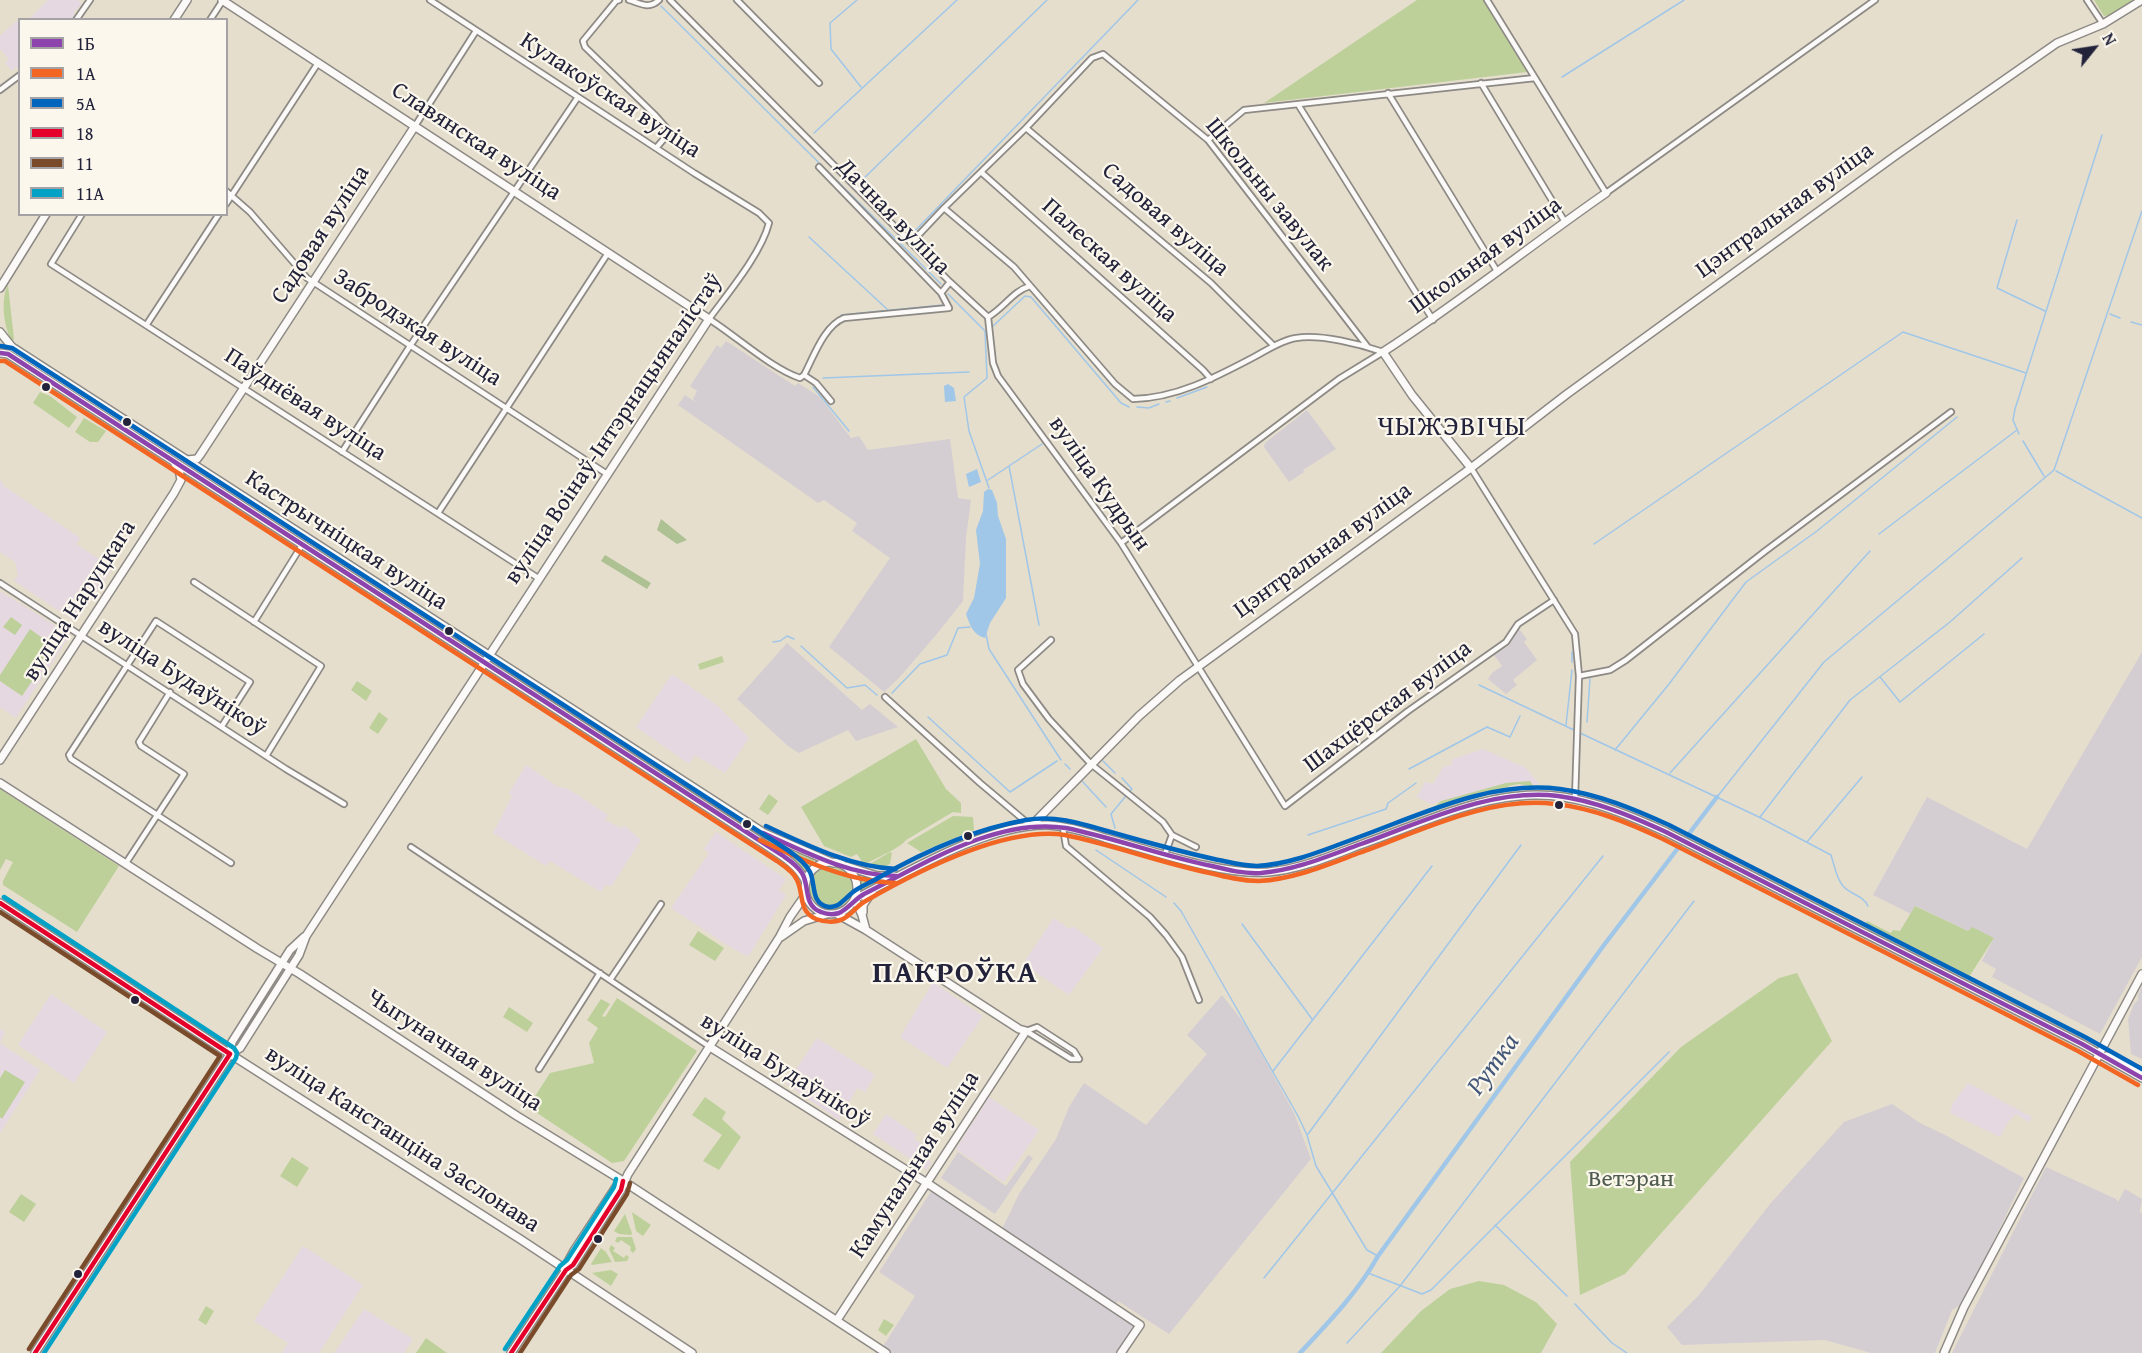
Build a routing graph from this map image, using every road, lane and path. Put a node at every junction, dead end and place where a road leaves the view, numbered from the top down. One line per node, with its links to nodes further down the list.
1 (90, 0): 16 (street)
2 (176, 0): 15 (main road)
3 (222, 0): 18 (street); 21 (main road, Славянская вуліца)
4 (430, 0): 20 (street, Кулакоўская вуліца)
5 (619, 0): 33 (street)
6 (629, 0): 14 (street)
7 (659, 0): 14 (street)
8 (670, 0): 47 (street)
9 (736, 0): 24 (street)
10 (1487, 0): 23 (street)
11 (1875, 0): 38 (street, Школьная вуліца)
12 (2086, 0): 19 (street)
13 (2142, 0): 19 (main road, Цэнтральная вуліца)
14 (636, 1)
15 (184, 3): 17 (main road)
16 (77, 18)
17 (175, 18)
18 (211, 18)
19 (2103, 24): 75 (main road, Цэнтральная вуліца)
20 (476, 31): 28 (street, Кулакоўская вуліца); 30 (street, Садовая вуліца)
21 (318, 63): 30 (main road, Славянская вуліца); 39 (street)
22 (18, 76): 26 (street)
23 (1535, 78): 25 (street); 38 (street)
24 (819, 83)
25 (1481, 83): 27 (street); 45 (street)
26 (0, 90)
27 (1388, 93): 29 (street); 49 (street)
28 (578, 97): 33 (street, Кулакоўская вуліца); 36 (street)
29 (1299, 105): 32 (street); 57 (street)
30 (415, 126): 36 (main road, Славянская вуліца); 50 (main road, Садовая вуліца)
31 (1026, 128): 32 (street, Школьны завулак); 35 (street); 61 (street, Садовая вуліца)
32 (1208, 140): 62 (street, Школьны завулак)
33 (657, 147): 46 (street, Кулакоўская вуліца)
34 (819, 167): 54 (street, Дачная вуліца)
35 (981, 172): 41 (street); 66 (street, Палеская вуліца)
36 (514, 190): 48 (main road, Славянская вуліца); 60 (street)
37 (228, 192): 39 (street, Забродзкая вуліца)
38 (1606, 193): 45 (main road, Школьная вуліца)
39 (232, 194): 40 (street); 50 (street, Забродзкая вуліца)
40 (228, 201)
41 (944, 208): 47 (street); 53 (street)
42 (45, 216): 52 (main road)
43 (81, 216): 58 (street, Паўднёвая вуліца)
44 (218, 216): 58 (street)
45 (1565, 222): 49 (main road, Школьная вуліца)
46 (769, 223): 56 (street, вуліца Воінаў-Інтэрнацыяналістаў)
47 (911, 243): 51 (street)
48 (608, 253): 56 (main road, Славянская вуліца); 69 (street)
49 (1497, 271): 57 (main road, Школьная вуліца)
50 (314, 282): 60 (street, Забродзкая вуліца); 67 (main road, Садовая вуліца)
51 (950, 282): 54 (street); 55 (street)
52 (0, 286)
53 (1030, 286): 55 (street); 66 (street)
54 (941, 293): 65 (street, Дачная вуліца)
55 (988, 317): 81 (street, вуліца Кудрын)
56 (709, 319): 65 (street); 77 (main road, вуліца Воінаў-Інтэрнацыяналістаў)
57 (1433, 320): 63 (main road, Школьная вуліца)
58 (147, 324): 67 (street, Паўднёвая вуліца)
59 (0, 332): 74 (main road, Кастрычніцкая вуліца)
60 (410, 346): 69 (street, Забродзкая вуліца); 71 (street)
61 (1274, 346): 62 (street); 66 (street)
62 (1367, 346): 63 (street)
63 (1383, 352): 75 (main road); 81 (street, Школьная вуліца)
64 (0, 353): 73 (main road, Кастрычніцкая вуліца)
65 (804, 375): 68 (street)
66 (1211, 379)
67 (244, 388): 71 (street, Паўднёвая вуліца); 72 (main road, Садовая вуліца)
68 (831, 400)
69 (507, 408): 77 (street, Забродзкая вуліца); 80 (street)
70 (1951, 412): 94 (street)
71 (342, 452): 80 (street, Паўднёвая вуліца)
72 (197, 459): 74 (main road); 76 (main road)
73 (171, 460): 78 (main road, Кастрычніцкая вуліца); 79 (main road)
74 (187, 460): 76 (main road, Кастрычніцкая вуліца)
75 (1471, 468): 86 (street); 93 (main road, Цэнтральная вуліца)
76 (201, 470): 90 (main road, Кастрычніцкая вуліца)
77 (607, 474): 83 (main road, вуліца Воінаў-Інтэрнацыяналістаў)
78 (207, 482): 79 (main road); 82 (main road, Кастрычніцкая вуліца)
79 (174, 492): 88 (main road, вуліца Наруцкага)
80 (438, 513): 83 (street, Паўднёвая вуліца)
81 (1121, 543): 93 (street, вуліца Кудрын)
82 (302, 545): 87 (street); 91 (main road, Кастрычніцкая вуліца)
83 (538, 578): 90 (main road, вуліца Воінаў-Інтэрнацыяналістаў)
84 (194, 582): 87 (street)
85 (0, 583): 88 (street, вуліца Будаўнікоў)
86 (1554, 600): 93 (street, Шахцёрская вуліца); 94 (street)
87 (254, 622): 98 (street)
88 (81, 635): 92 (street, вуліца Будаўнікоў); 99 (main road, вуліца Наруцкага)
89 (1051, 640): 100 (street)
90 (489, 656): 91 (main road, вуліца Воінаў-Інтэрнацыяналістаў); 113 (main road, Кастрычніцкая вуліца)
91 (484, 664): 115 (main road, Кастрычніцкая вуліца); 125 (main road, вуліца Воінаў-Інтэрнацыяналістаў)
92 (127, 665): 95 (street, вуліца Будаўнікоў); 97 (street); 104 (street)
93 (1198, 666): 100 (main road, Цэнтральная вуліца)
94 (1580, 675): 102 (street)
95 (170, 692): 97 (street, вуліца Будаўнікоў); 104 (street)
96 (885, 697): 105 (street)
97 (222, 726): 98 (street, вуліца Будаўнікоў)
98 (266, 756): 103 (street, вуліца Будаўнікоў)
99 (0, 760)
100 (1091, 764): 105 (main road, Цэнтральная вуліца); 107 (street)
101 (0, 783): 111 (main road, Чыгуначная вуліца)
102 (1575, 799): 110 (main road); 136 (main road)
103 (344, 804)
104 (157, 814): 111 (street); 112 (street)
105 (1031, 826): 106 (main road); 114 (main road)
106 (1063, 828): 110 (main road); 132 (street)
107 (1172, 835): 109 (street); 110 (street)
108 (411, 847): 129 (street, вуліца Будаўнікоў)
109 (1196, 847)
110 (1165, 854)
111 (126, 863): 127 (main road, Чыгуначная вуліца)
112 (231, 863)
113 (837, 863): 114 (main road, Кастрычніцкая вуліца); 115 (main road); 118 (main road)
114 (896, 876): 116 (main road)
115 (806, 882): 117 (main road)
116 (874, 890): 118 (main road); 123 (main road)
117 (806, 894): 121 (main road); 126 (main road)
118 (855, 899): 122 (main road); 123 (main road)
119 (0, 903): 135 (main road, вуліца Канстанціна Заслонава)
120 (661, 904): 131 (street)
121 (827, 914): 122 (main road); 126 (main road)
122 (837, 914): 124 (main road)
123 (862, 915): 124 (main road)
124 (866, 930): 133 (main road)
125 (306, 936): 127 (main road); 128 (main road)
126 (780, 939): 134 (main road)
127 (282, 962): 128 (main road, Чыгуначная вуліца); 135 (main road)
128 (291, 968): 135 (main road); 140 (main road, Чыгуначная вуліца)
129 (600, 974): 131 (street, вуліца Будаўнікоў); 137 (street)
130 (2142, 974): 136 (main road)
131 (610, 980): 134 (street, вуліца Будаўнікоў)
132 (1198, 1000)
133 (1026, 1031): 133 (street); 141 (main road, Камунальная вуліца)
134 (710, 1047): 140 (main road); 141 (main road, вуліца Будаўнікоў)
135 (230, 1054): 142 (main road, вуліца Канстанціна Заслонава); 144 (main road)
136 (2101, 1054): 138 (main road); 139 (main road); 149 (main road)
137 (539, 1069)
138 (2142, 1072)
139 (2142, 1078)
140 (623, 1181): 142 (main road); 143 (main road, Чыгуначная вуліца)
141 (927, 1183): 143 (main road, Камунальная вуліца); 148 (main road, вуліца Будаўнікоў)
142 (566, 1270): 145 (main road); 146 (main road, вуліца Канстанціна Заслонава)
143 (837, 1320): 147 (main road, Чыгуначная вуліца)
144 (35, 1353)
145 (511, 1353)
146 (692, 1353)
147 (886, 1353)
148 (1121, 1353)
149 (1944, 1353)

